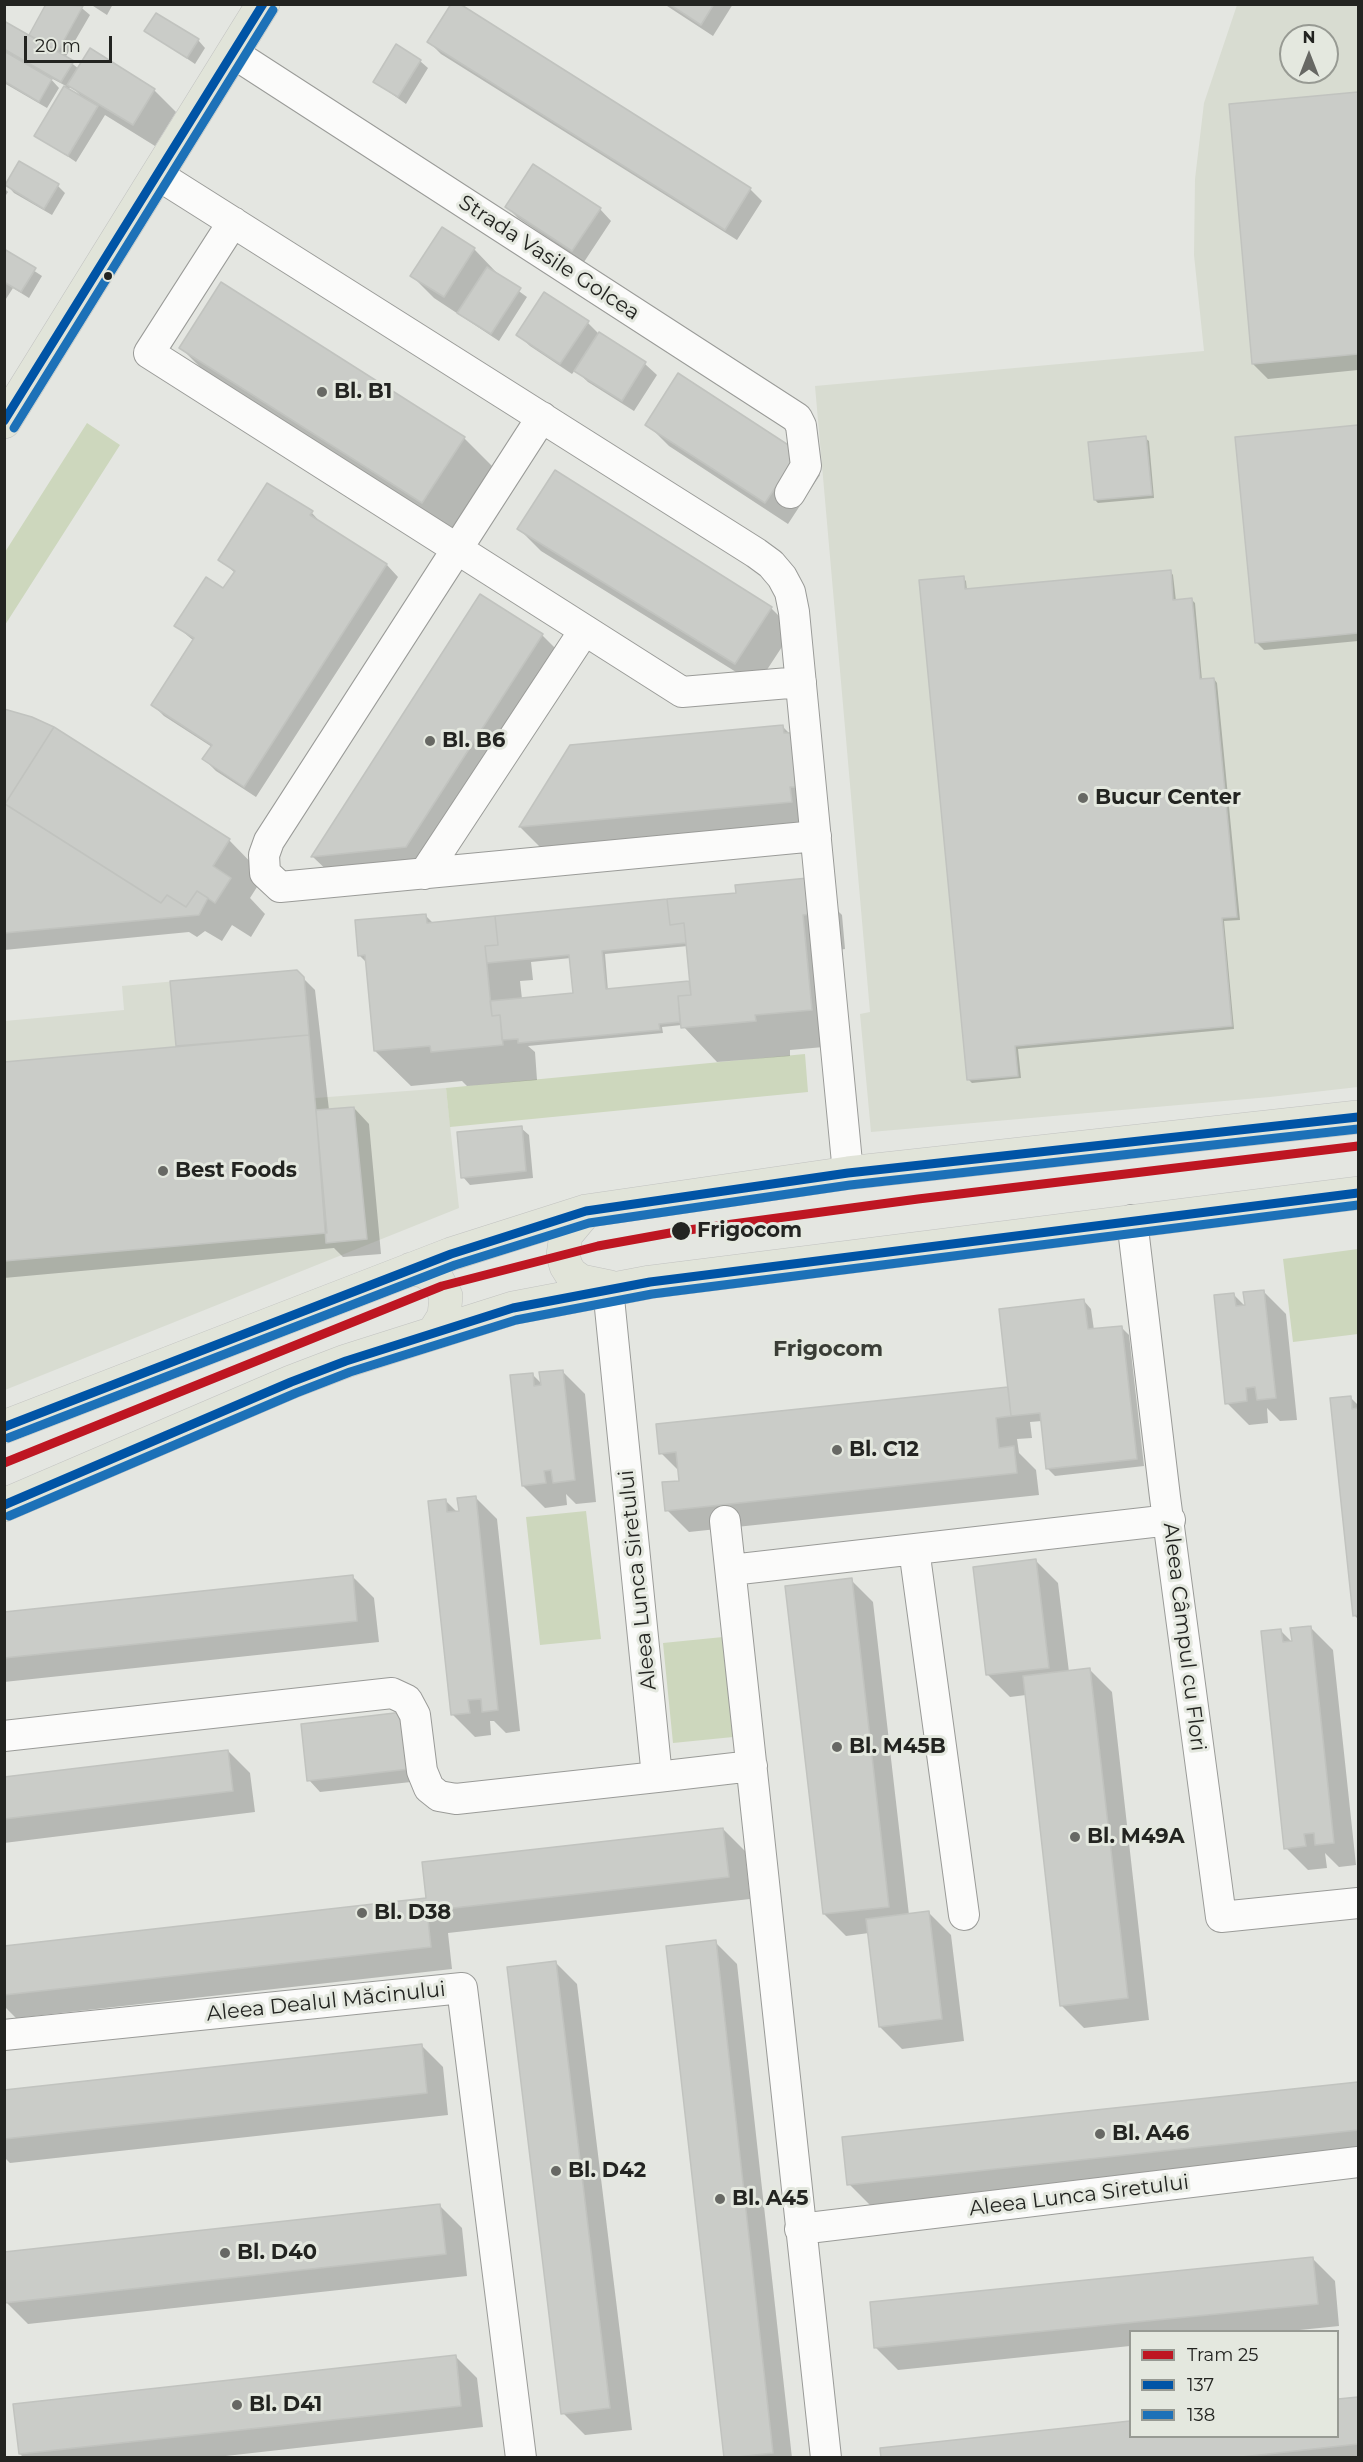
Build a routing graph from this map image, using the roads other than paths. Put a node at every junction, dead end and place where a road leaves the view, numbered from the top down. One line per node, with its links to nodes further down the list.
1 (263, 4): 2 (main road)
2 (233, 53): 3 (main road); 7 (street, Strada Vasile Golcea)
3 (158, 174): 4 (street); 6 (main road)
4 (233, 222): 5 (street); 8 (street)
5 (542, 417): 8 (street); 10 (street)
6 (4, 422)
7 (790, 493)
8 (456, 549): 9 (street); 12 (street)
9 (584, 631): 10 (street); 12 (street)
10 (801, 682): 11 (street)
11 (816, 836): 12 (street); 14 (street)
12 (423, 874)
13 (1359, 1116): 14 (main road)
14 (848, 1173): 16 (main road)
15 (1359, 1193): 17 (main road)
16 (586, 1211): 18 (main road); 19 (main road)
17 (1132, 1220): 19 (main road); 23 (street, Aleea Câmpul cu Flori)
18 (411, 1269): 20 (main road); 21 (main road)
19 (608, 1288): 20 (main road); 29 (street, Aleea Lunca Siretului)
20 (434, 1332): 22 (main road)
21 (4, 1426)
22 (4, 1505)
23 (1170, 1520): 25 (street); 30 (street, Aleea Câmpul cu Flori)
24 (725, 1521): 26 (street)
25 (914, 1549): 26 (street); 31 (street)
26 (731, 1570): 28 (street)
27 (4, 1736): 29 (street)
28 (752, 1766): 29 (street); 34 (street)
29 (657, 1777)
30 (1359, 1903)
31 (964, 1916)
32 (4, 2035): 35 (street, Aleea Dealul Măcinului)
33 (1359, 2162): 34 (street, Aleea Lunca Siretului)
34 (800, 2229): 36 (street)
35 (521, 2457)
36 (826, 2457)

